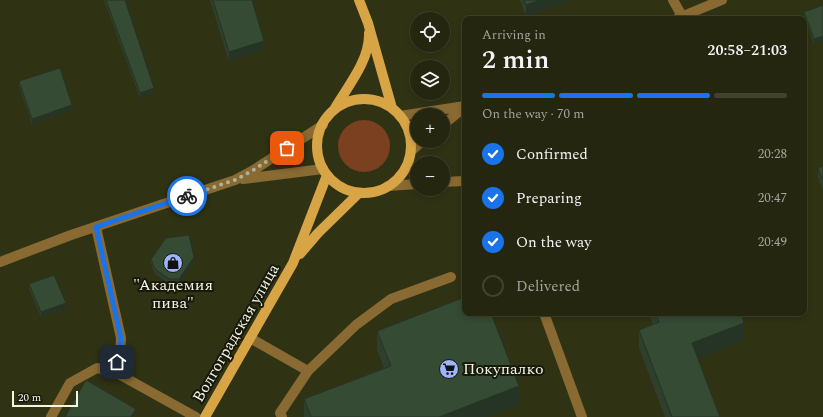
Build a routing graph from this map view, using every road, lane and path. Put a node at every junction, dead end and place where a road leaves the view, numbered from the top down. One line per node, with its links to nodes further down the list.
1 (359, 0): 6 (main road)
2 (673, 0): 4 (street)
3 (722, 0): 5 (street)
4 (678, 16)
5 (694, 16)
6 (368, 23): 8 (main road); 10 (main road)
7 (462, 106): 11 (street)
8 (392, 108): 10 (main road); 11 (main road)
9 (462, 109): 12 (street)
10 (333, 111): 13 (main road)
11 (400, 116): 15 (main road)
12 (450, 119)
13 (323, 124): 16 (main road); 17 (street)
14 (415, 148): 15 (street)
15 (411, 151): 21 (main road)
16 (325, 172): 17 (street); 22 (main road); 25 (main road, Волгоградская улица)
17 (235, 180): 23 (street)
18 (462, 181): 19 (street)
19 (450, 182)
20 (410, 184): 21 (street)
21 (388, 186): 22 (main road)
22 (359, 193): 25 (main road, Волгоградская улица)
23 (96, 227): 24 (street); 29 (street)
24 (0, 262)
25 (292, 263): 28 (main road, Волгоградская улица)
26 (451, 277): 30 (street)
27 (545, 316): 35 (street)
28 (250, 338): 30 (street); 33 (main road, Волгоградская улица)
29 (113, 371): 31 (street); 32 (street)
30 (308, 371): 34 (street)
31 (51, 417)
32 (196, 417)
33 (205, 417)
34 (282, 417)
35 (582, 417)

